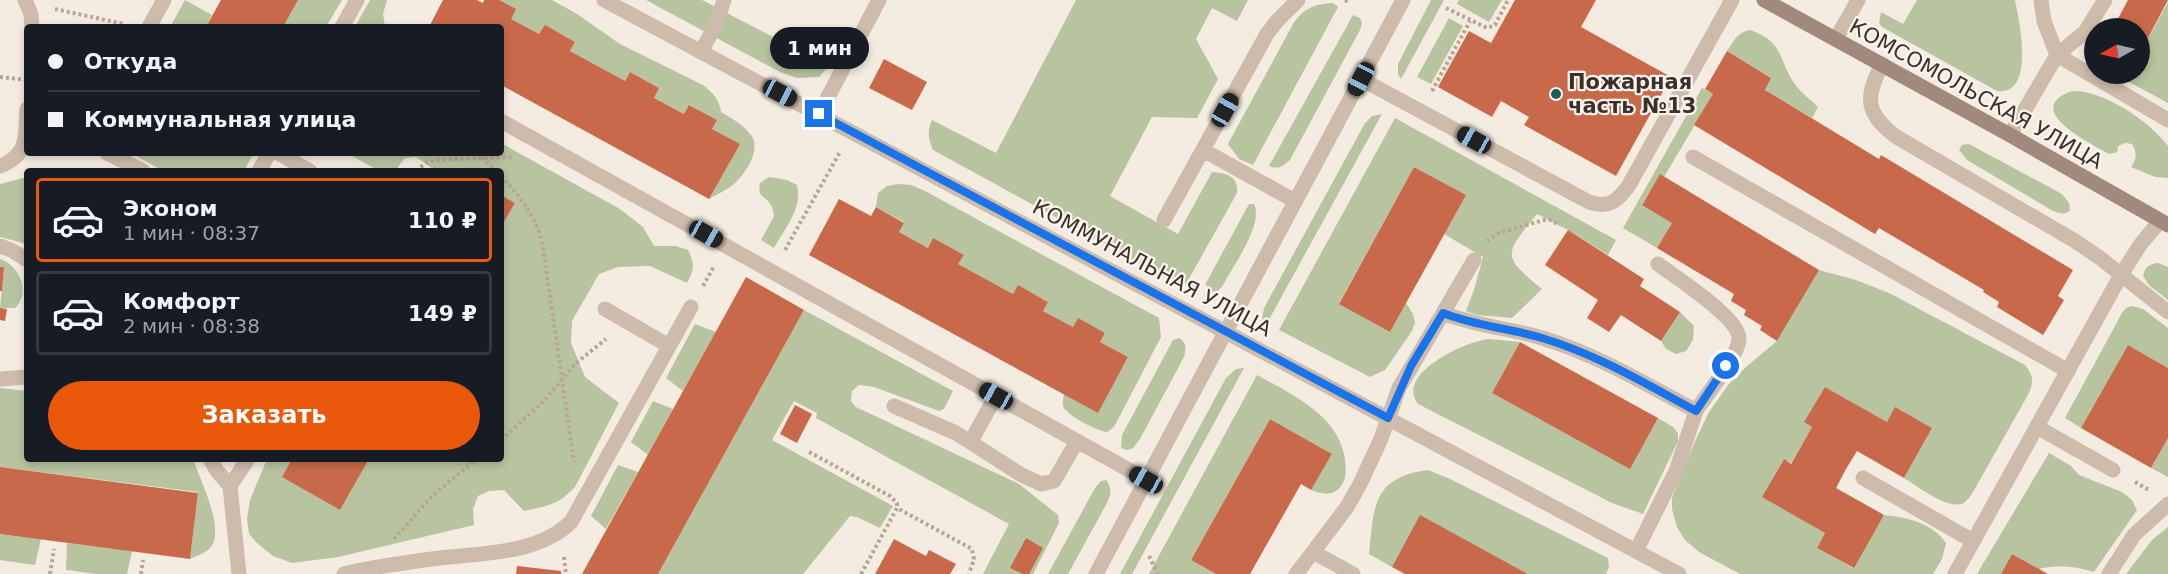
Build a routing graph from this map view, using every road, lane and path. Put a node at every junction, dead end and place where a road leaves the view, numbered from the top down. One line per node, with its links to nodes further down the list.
1 (164, 0): 19 (street)
2 (357, 0): 20 (street)
3 (604, 0): 22 (street, КОММУНАЛЬНАЯ УЛИЦА)
4 (724, 0): 22 (street)
5 (879, 0): 29 (street)
6 (1298, 0): 36 (street)
7 (1403, 0): 26 (street)
8 (1508, 0): 16 (path)
9 (1731, 0): 26 (street)
10 (1764, 0): 21 (street, КОМСОМОЛЬСКАЯ УЛИЦА)
11 (1858, 0): 21 (street)
12 (2041, 0): 23 (street)
13 (2105, 0): 23 (street)
14 (25, 1): 17 (street); 18 (path)
15 (1446, 8): 16 (path)
16 (1470, 21): 28 (path)
17 (32, 24)
18 (126, 24)
19 (150, 24)
20 (344, 24)
21 (1836, 39): 24 (street, КОМСОМОЛЬСКАЯ УЛИЦА)
22 (701, 51): 29 (street, КОММУНАЛЬНАЯ УЛИЦА)
23 (2057, 55): 30 (street); 33 (street)
24 (1882, 64): 33 (street, КОМСОМОЛЬСКАЯ УЛИЦА); 58 (street)
25 (0, 77): 27 (path)
26 (1361, 79): 48 (street)
27 (24, 80)
28 (1431, 92)
29 (819, 114): 32 (street, КОММУНАЛЬНАЯ УЛИЦА)
30 (2168, 120)
31 (504, 123): 35 (street)
32 (852, 131): 57 (path); 64 (street, КОММУНАЛЬНАЯ УЛИЦА)
33 (2010, 135): 50 (street, КОМСОМОЛЬСКАЯ УЛИЦА)
34 (24, 137): 42 (street)
35 (551, 149): 41 (path); 52 (street)
36 (1203, 150): 48 (street); 49 (street)
37 (113, 156): 43 (street)
38 (283, 156): 44 (street)
39 (481, 156): 41 (path)
40 (1693, 157): 66 (street)
41 (484, 159): 45 (path); 46 (path)
42 (0, 166)
43 (137, 168)
44 (305, 168)
45 (420, 168)
46 (493, 168)
47 (504, 179): 69 (path)
48 (1295, 201): 64 (street)
49 (1164, 220)
50 (2165, 220): 58 (street)
51 (1560, 225): 55 (path)
52 (726, 245): 57 (street); 59 (path)
53 (0, 246): 54 (street)
54 (24, 258)
55 (1474, 260): 62 (street)
56 (1658, 264): 72 (street)
57 (772, 271): 70 (street)
58 (2121, 275): 61 (street); 66 (street)
59 (691, 307): 65 (street)
60 (604, 309): 63 (street)
61 (2168, 312)
62 (1443, 313): 72 (street); 73 (street)
63 (627, 322): 65 (street); 69 (path)
64 (1225, 331): 73 (street, КОММУНАЛЬНАЯ УЛИЦА); 84 (street)
65 (669, 346): 86 (street)
66 (2068, 370): 74 (street)
67 (24, 377): 68 (street)
68 (0, 379)
69 (562, 381): 75 (path); 86 (path)
70 (996, 396): 76 (street); 77 (street)
71 (894, 406): 76 (street)
72 (1696, 411): 91 (street)
73 (1388, 418): 91 (street, КОММУНАЛЬНАЯ УЛИЦА); 92 (street)
74 (2037, 427): 82 (street); 89 (street)
75 (504, 438)
76 (971, 441): 77 (street)
77 (1077, 441): 84 (street)
78 (809, 452): 88 (path)
79 (212, 462): 85 (street)
80 (246, 462): 85 (street)
81 (473, 462): 95 (path)
82 (2113, 470): 87 (path)
83 (1863, 478): 89 (street)
84 (1146, 480): 102 (street)
85 (230, 486): 98 (street)
86 (585, 497): 95 (street)
87 (2163, 500): 108 (street)
88 (897, 508): 100 (path); 101 (path)
89 (1973, 541): 107 (street)
90 (54, 549): 96 (path)
91 (1636, 551): 106 (street, КОММУНАЛЬНАЯ УЛИЦА)
92 (1313, 552): 104 (street); 105 (street)
93 (1149, 556): 103 (path)
94 (143, 560): 97 (path)
95 (380, 566): 99 (street)
96 (50, 574)
97 (141, 574)
98 (239, 574)
99 (344, 574)
100 (861, 574)
101 (969, 574)
102 (1096, 574)
103 (1158, 574)
104 (1296, 574)
105 (1353, 574)
106 (1679, 574)
107 (1955, 574)
108 (2109, 574)

